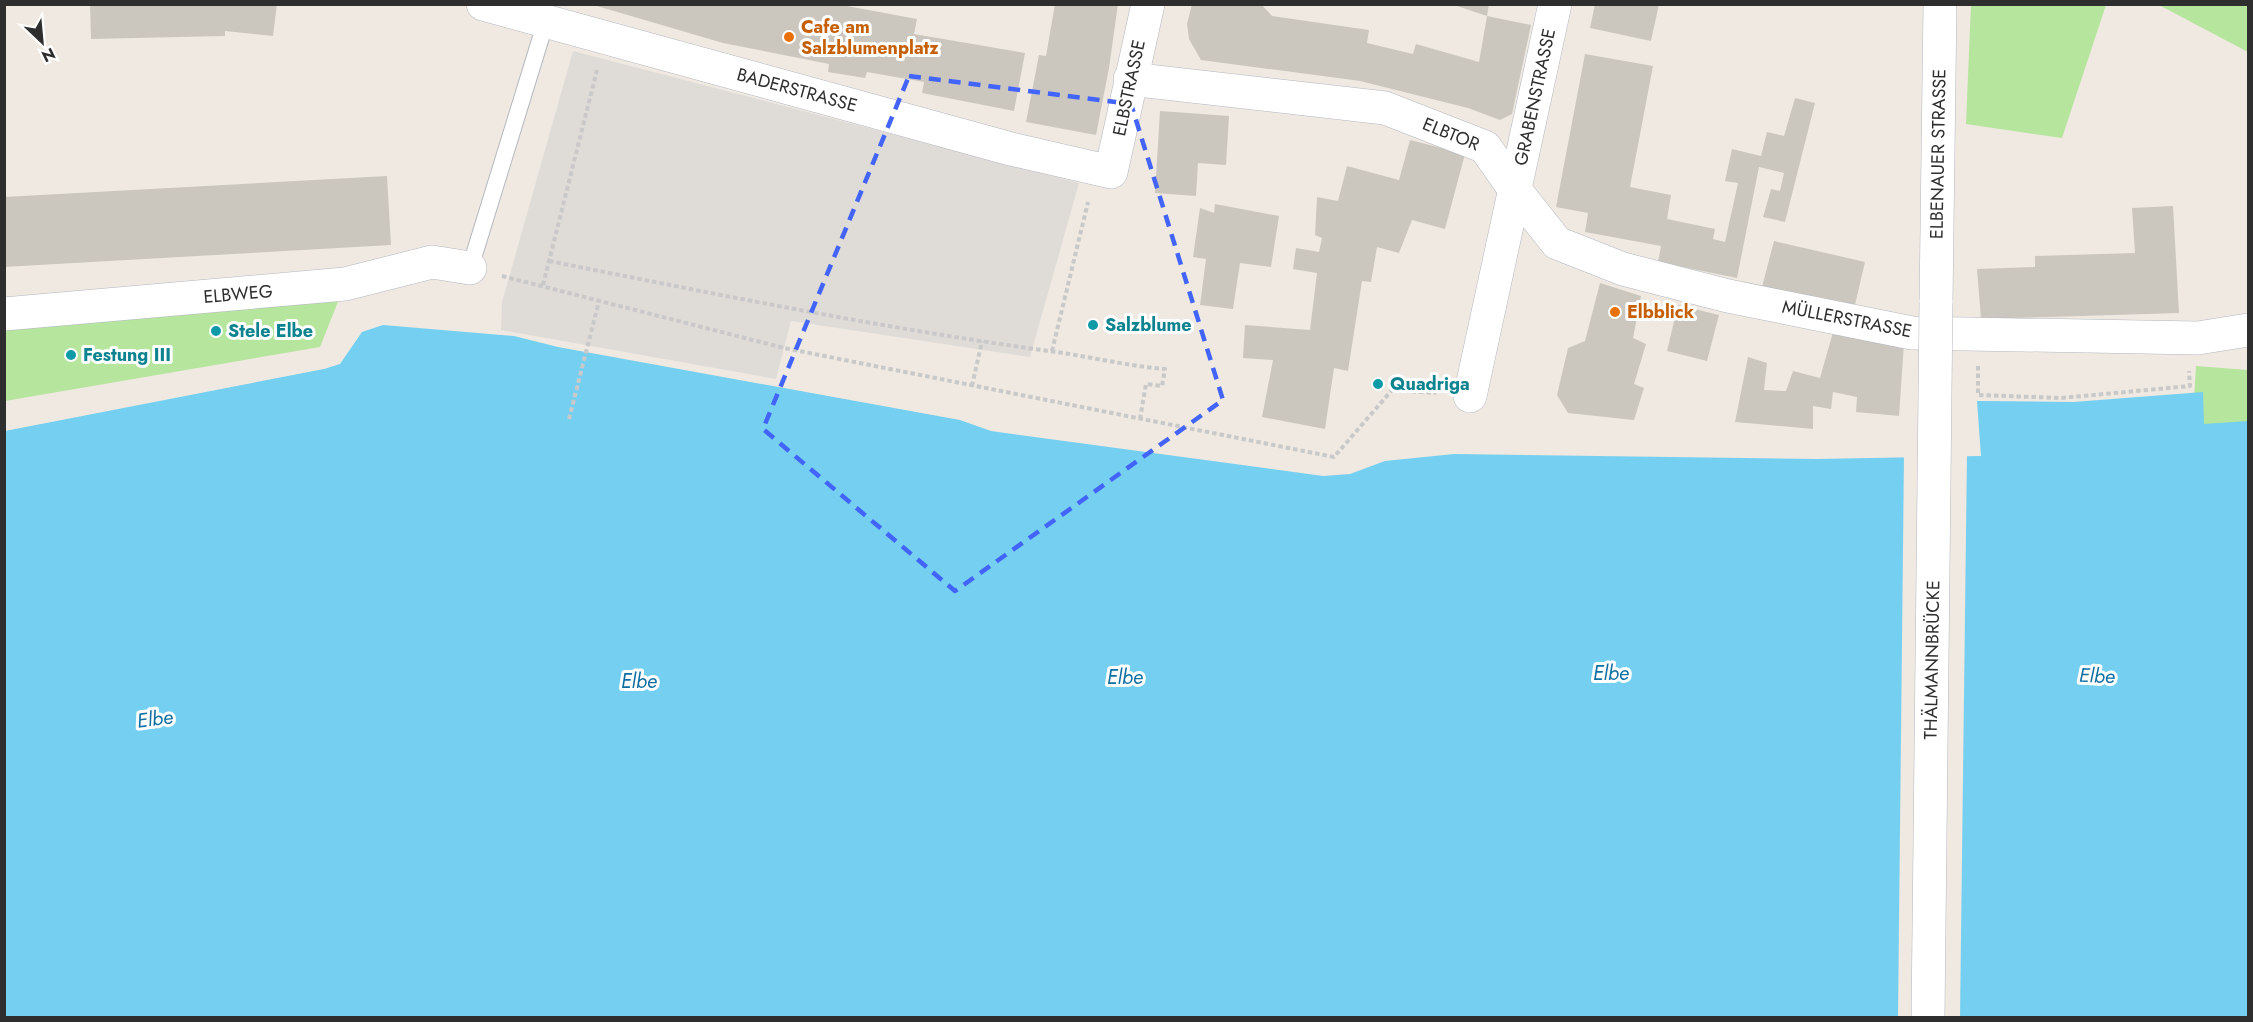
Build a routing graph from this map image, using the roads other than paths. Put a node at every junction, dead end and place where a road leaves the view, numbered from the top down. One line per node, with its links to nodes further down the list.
1 (483, 4): 5 (street, BADERSTRASSE)
2 (1148, 4): 6 (street, ELBSTRASSE)
3 (1555, 4): 8 (street, GRABENSTRASSE)
4 (1940, 4): 10 (street, ELBENAUER STRASSE)
5 (546, 21): 7 (street, BADERSTRASSE); 9 (lane)
6 (1130, 79): 7 (street, ELBSTRASSE); 8 (street, ELBTOR)
7 (1104, 171)
8 (1515, 190): 12 (street, MÜLLERSTRASSE); 13 (street)
9 (470, 267): 11 (street, ELBWEG)
10 (1936, 303): 14 (street, THÄLMANNBRÜCKE, bridge)
11 (4, 314)
12 (2248, 330)
13 (1470, 396)
14 (1928, 1017)

